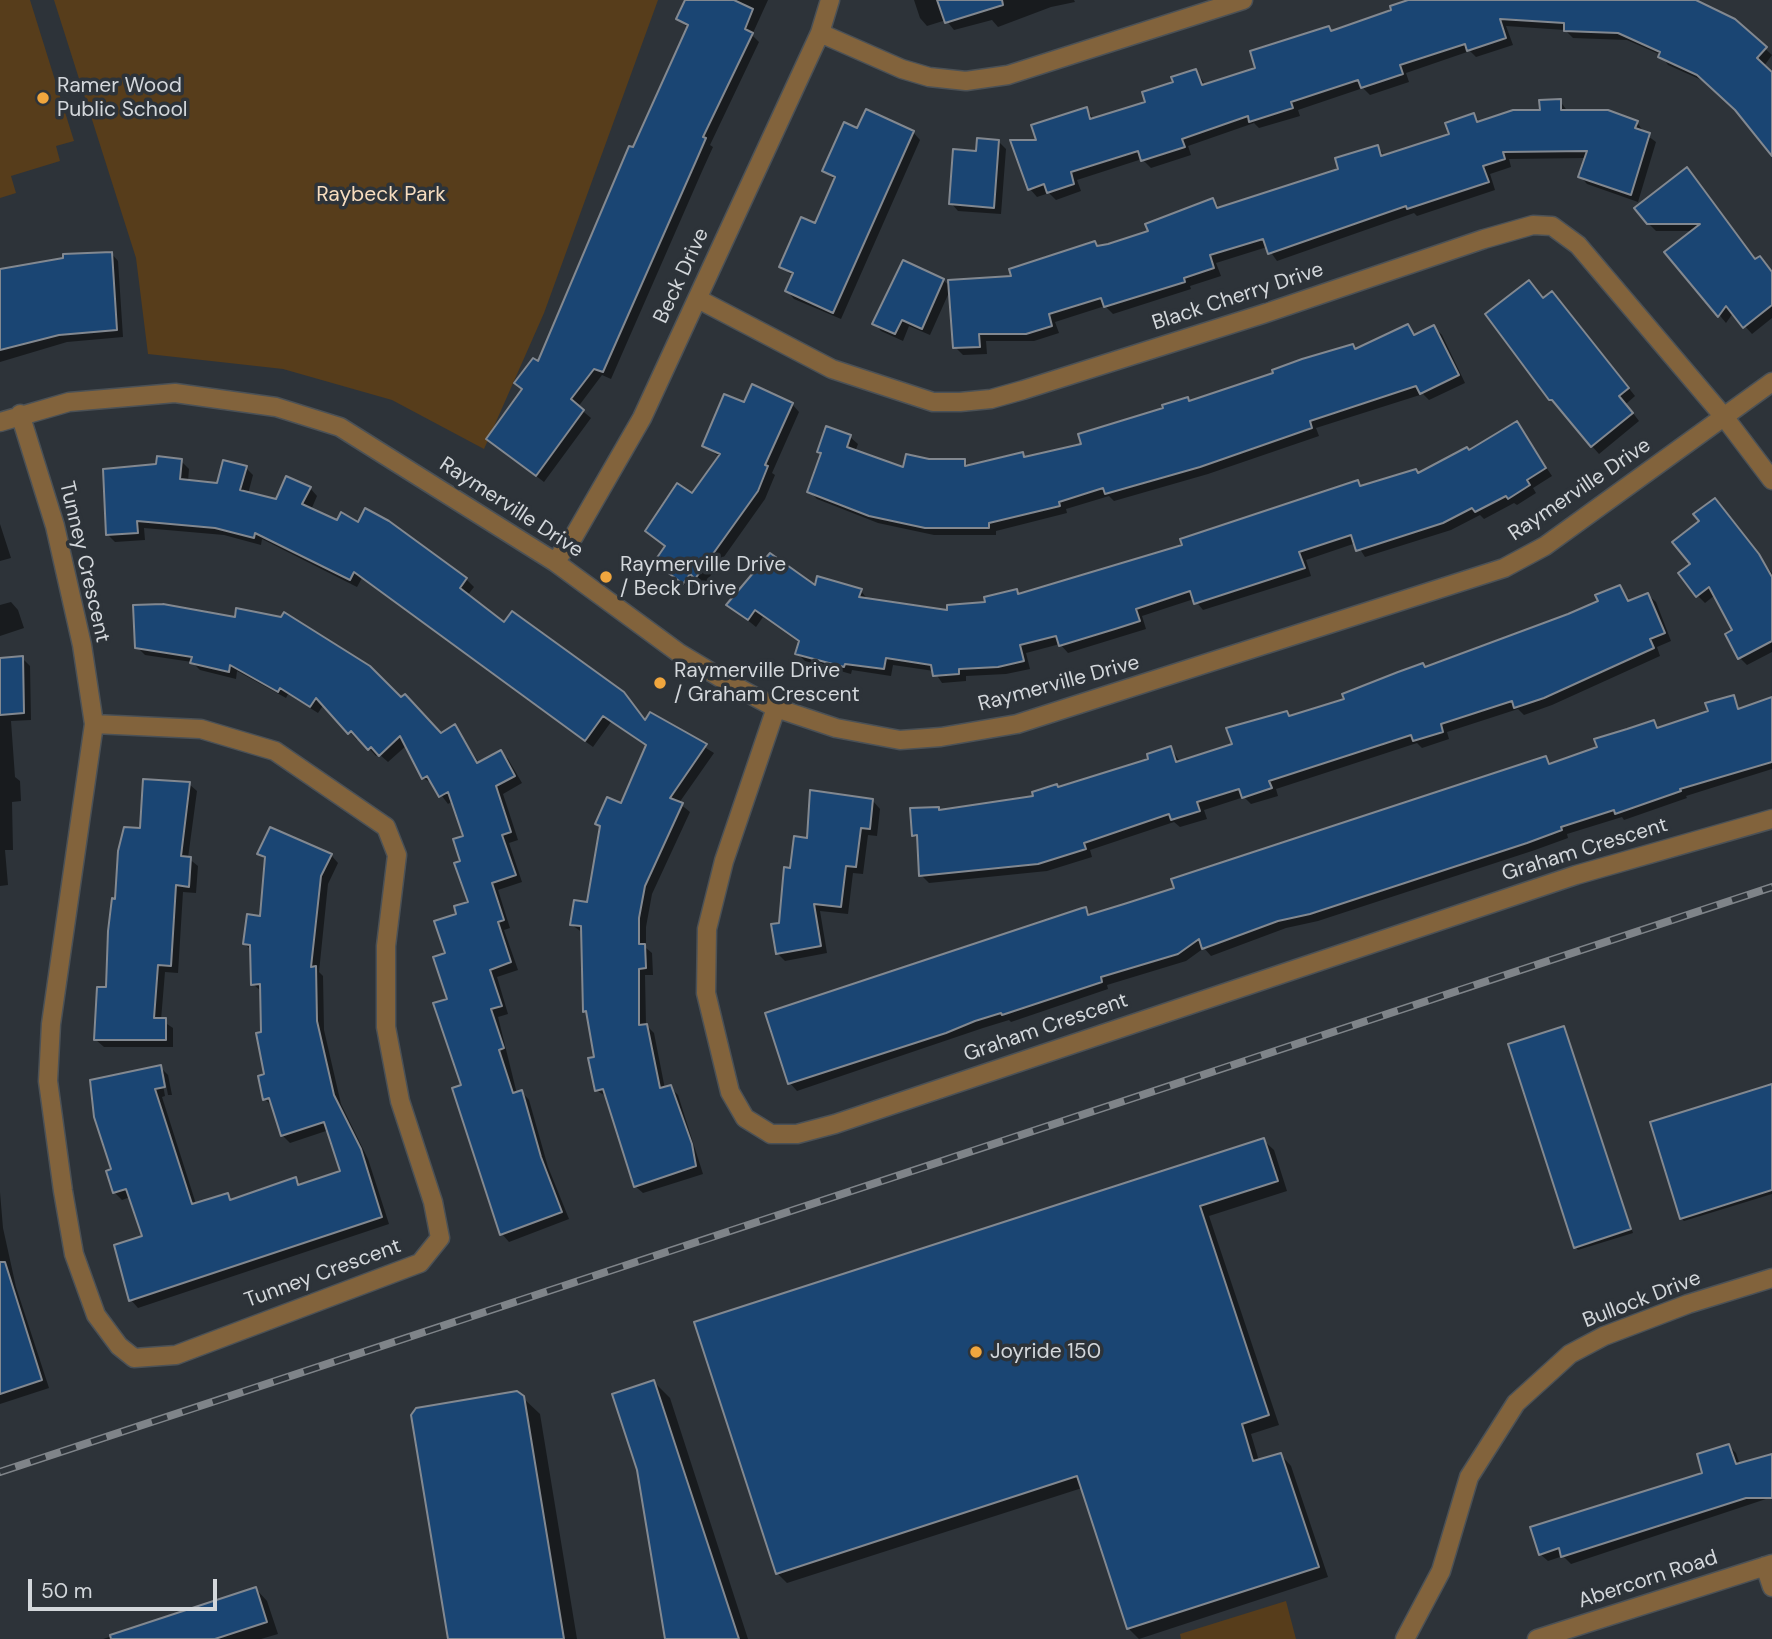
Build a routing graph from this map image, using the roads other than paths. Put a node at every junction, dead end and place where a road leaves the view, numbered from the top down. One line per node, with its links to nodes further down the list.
1 (830, 0): 3 (street, Beck Drive)
2 (1243, 0): 3 (street)
3 (820, 33): 4 (street, Beck Drive)
4 (698, 299): 7 (street, Black Cherry Drive); 10 (street, Beck Drive)
5 (1772, 382): 7 (street, Raymerville Drive)
6 (20, 414): 8 (street, Raymerville Drive); 10 (street, Raymerville Drive); 12 (street, Tunney Crescent)
7 (1726, 418): 9 (street); 11 (street, Raymerville Drive)
8 (0, 422)
9 (1772, 480)
10 (555, 562): 11 (street, Raymerville Drive)
11 (776, 708): 13 (street, Graham Crescent)
12 (94, 724): 12 (street, Tunney Crescent)
13 (1772, 818)
14 (1772, 1278): 17 (street, Bullock Drive)
15 (1769, 1565): 16 (street); 18 (street, Abercorn Road)
16 (1772, 1587)
17 (1405, 1639)
18 (1537, 1639)

